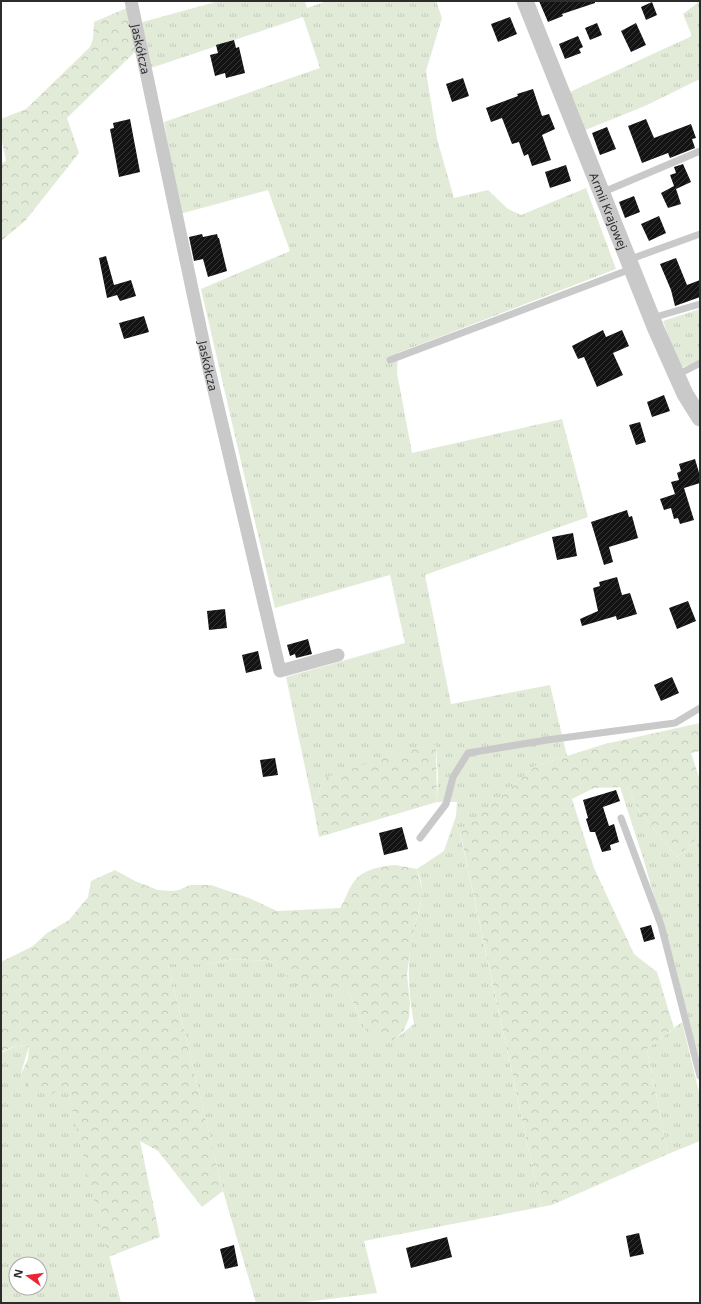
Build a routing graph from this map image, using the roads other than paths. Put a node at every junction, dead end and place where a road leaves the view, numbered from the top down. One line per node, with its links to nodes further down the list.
1 (131, 1): 13 (street, Jaskółcza)
2 (524, 1): 4 (street, Armii Krajowej)
3 (700, 151): 4 (lane)
4 (601, 193): 6 (street, Armii Krajowej)
5 (700, 234): 6 (lane)
6 (630, 264): 8 (street, Armii Krajowej); 9 (lane)
7 (700, 304): 8 (lane)
8 (652, 318): 11 (street, Armii Krajowej)
9 (390, 360)
10 (700, 363): 11 (lane)
11 (677, 375): 12 (street, Armii Krajowej)
12 (700, 418)
13 (338, 655)
14 (700, 708): 16 (lane)
15 (621, 818): 17 (lane)
16 (420, 838)
17 (700, 1076)

